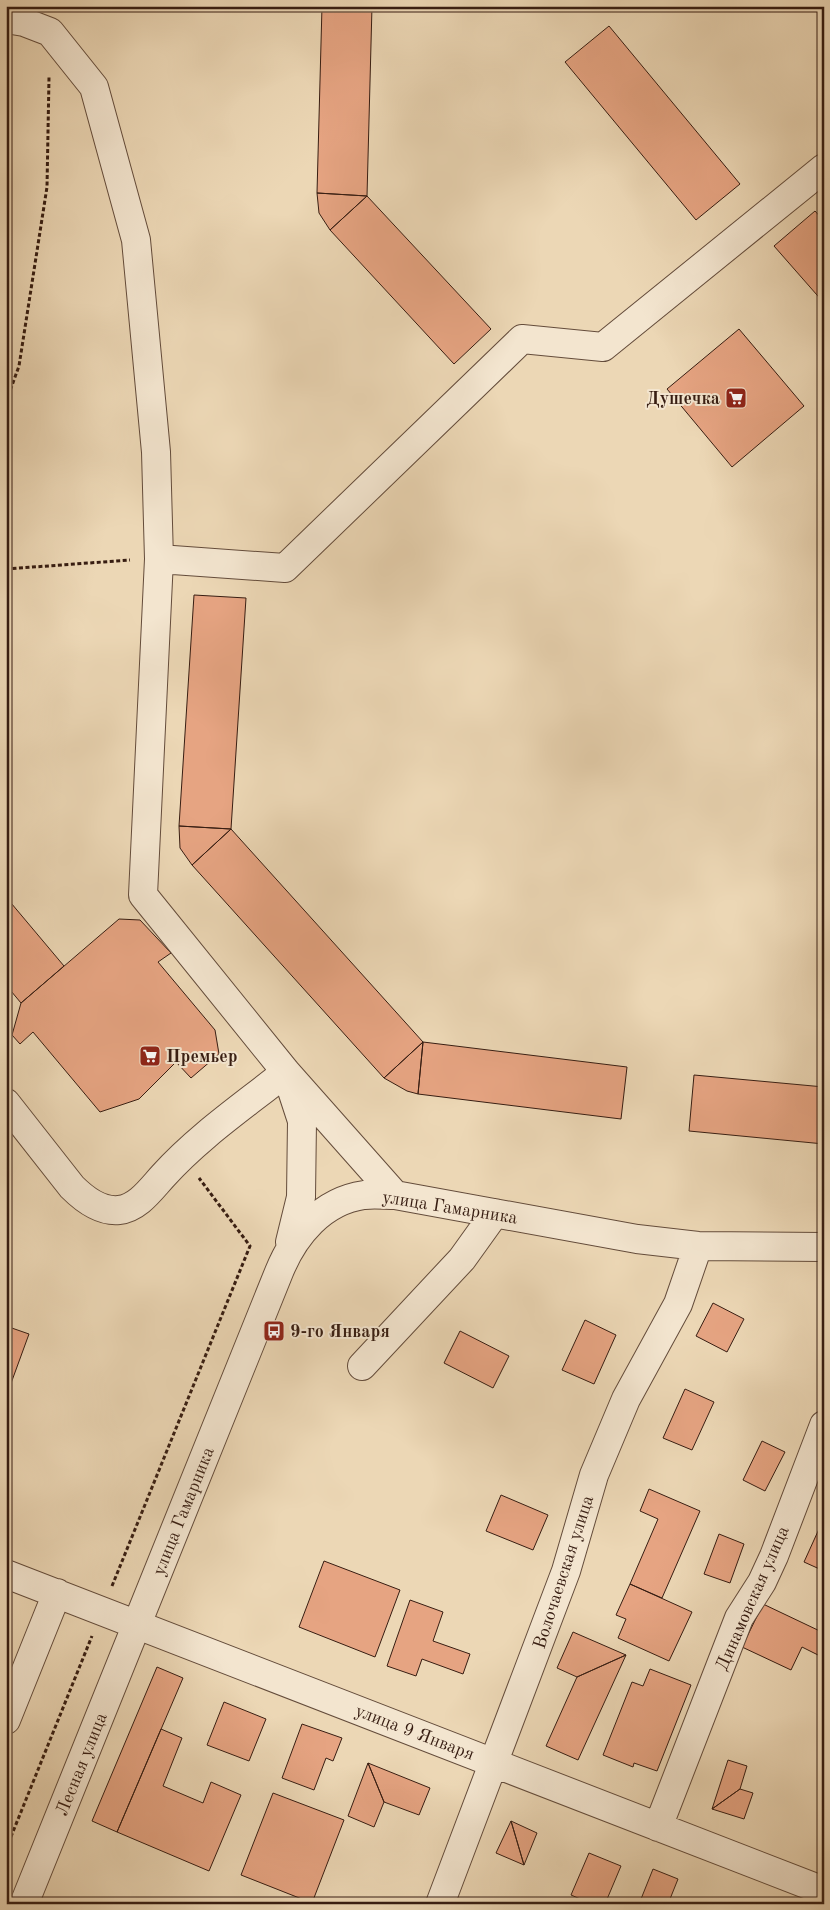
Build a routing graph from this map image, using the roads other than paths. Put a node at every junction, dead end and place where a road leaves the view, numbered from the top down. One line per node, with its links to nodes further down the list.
1 (41, 6): 3 (street)
2 (6, 19): 3 (street)
3 (50, 32): 5 (street)
4 (824, 168): 5 (street)
5 (159, 558): 6 (street)
6 (286, 1072): 7 (street); 8 (street); 12 (street)
7 (6, 1103)
8 (395, 1195): 9 (street, улица Гамарника); 12 (street, улица Гамарника)
9 (495, 1213): 10 (street, улица Гамарника); 13 (street)
10 (698, 1246): 11 (street, улица Гамарника); 19 (street, Волочаевская улица)
11 (824, 1247)
12 (287, 1251): 17 (street, улица Гамарника)
13 (362, 1366)
14 (824, 1425): 20 (street, Динамовская улица)
15 (6, 1574): 16 (street, улица 9 Января)
16 (57, 1593): 17 (street, улица 9 Января); 18 (street)
17 (137, 1624): 19 (street, улица 9 Января); 22 (street, Лесная улица)
18 (6, 1720)
19 (495, 1764): 20 (street, улица 9 Января); 23 (street, Волочаевская улица)
20 (658, 1828): 21 (street, улица 9 Января)
21 (824, 1891)
22 (24, 1904)
23 (440, 1904)

